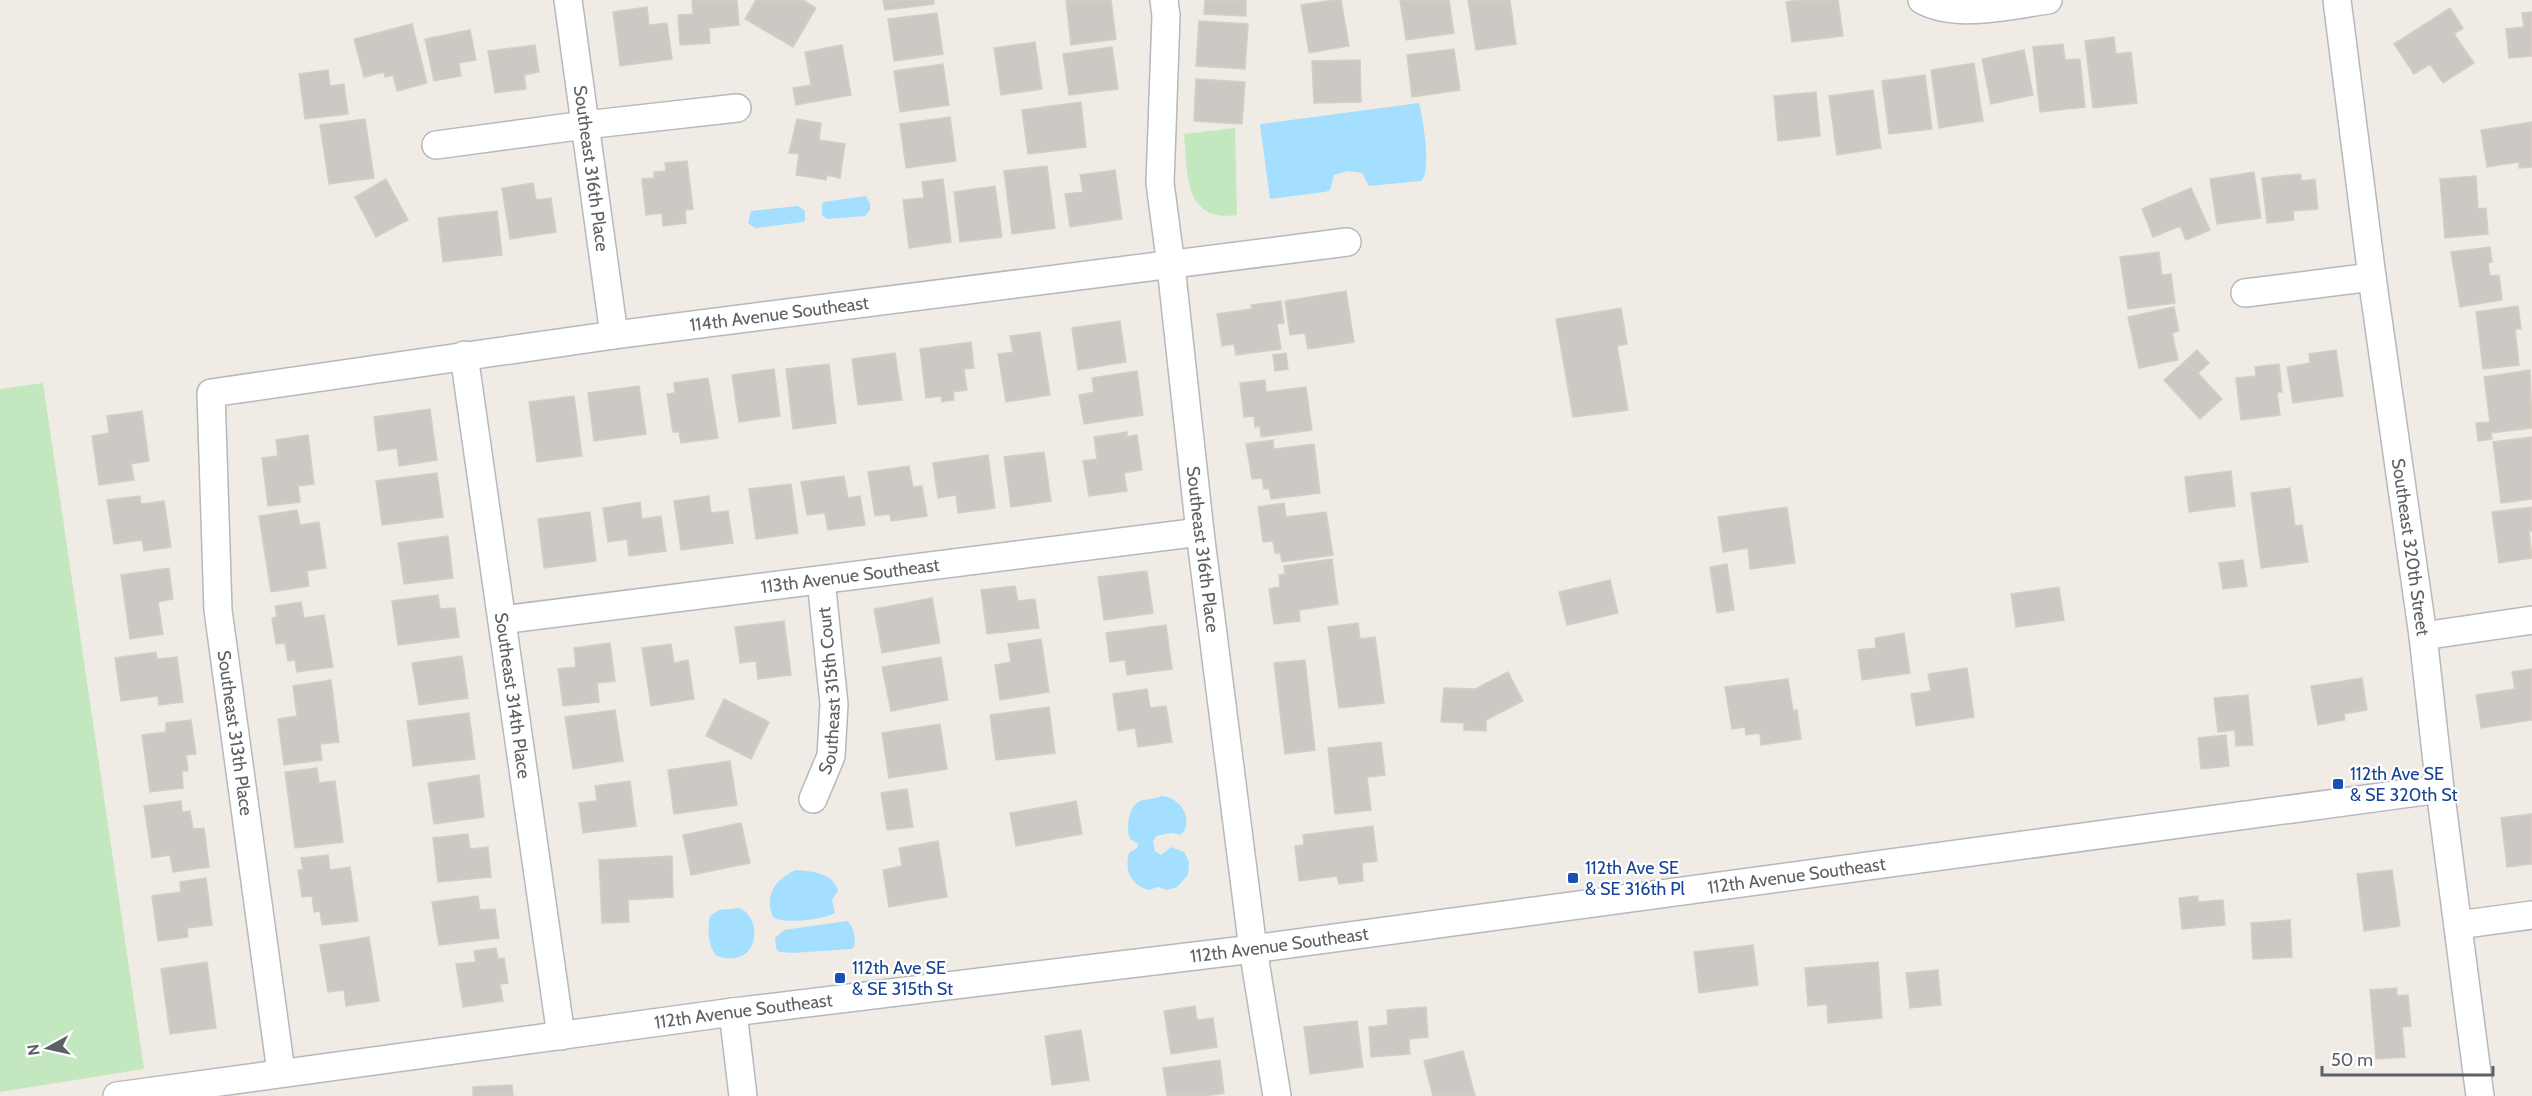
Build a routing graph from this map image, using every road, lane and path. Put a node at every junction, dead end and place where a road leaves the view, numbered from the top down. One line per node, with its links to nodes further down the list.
1 (568, 0): 7 (street, Southeast 316th Place)
2 (1164, 0): 10 (street, Southeast 316th Place)
3 (1922, 0): 4 (street)
4 (2048, 0)
5 (2337, 0): 11 (street, Southeast 320th Street)
6 (737, 108): 7 (street)
7 (585, 125): 8 (street); 13 (street, Southeast 316th Place)
8 (436, 145)
9 (1347, 242): 10 (street, 114th Avenue Southeast)
10 (1171, 266): 13 (street, 114th Avenue Southeast); 16 (street, Southeast 316th Place)
11 (2372, 278): 12 (street); 20 (street, Southeast 320th Street)
12 (2245, 293)
13 (614, 335): 14 (street, 114th Avenue Southeast)
14 (464, 355): 15 (street, 114th Avenue Southeast); 18 (street, Southeast 314th Place)
15 (211, 393): 28 (street, Southeast 313th Place)
16 (1200, 532): 17 (street, 113th Avenue Southeast); 25 (street, Southeast 316th Place)
17 (821, 580): 18 (street, 113th Avenue Southeast); 22 (street, Southeast 315th Court)
18 (501, 620): 27 (street, Southeast 314th Place)
19 (2532, 620): 20 (street)
20 (2423, 636): 21 (street, Southeast 320th Street)
21 (2440, 789): 24 (street, Southeast 320th Street); 25 (street, 112th Avenue Southeast)
22 (813, 799)
23 (2532, 915): 24 (street)
24 (2457, 925): 32 (street, Southeast 320th Street)
25 (1253, 950): 26 (street, 112th Avenue Southeast); 31 (street, Southeast 316th Place)
26 (733, 1012): 27 (street, 112th Avenue Southeast); 30 (street)
27 (561, 1036): 28 (street, 112th Avenue Southeast)
28 (281, 1072): 29 (street, 112th Avenue Southeast)
29 (123, 1096)
30 (743, 1096)
31 (1277, 1096)
32 (2480, 1096)

